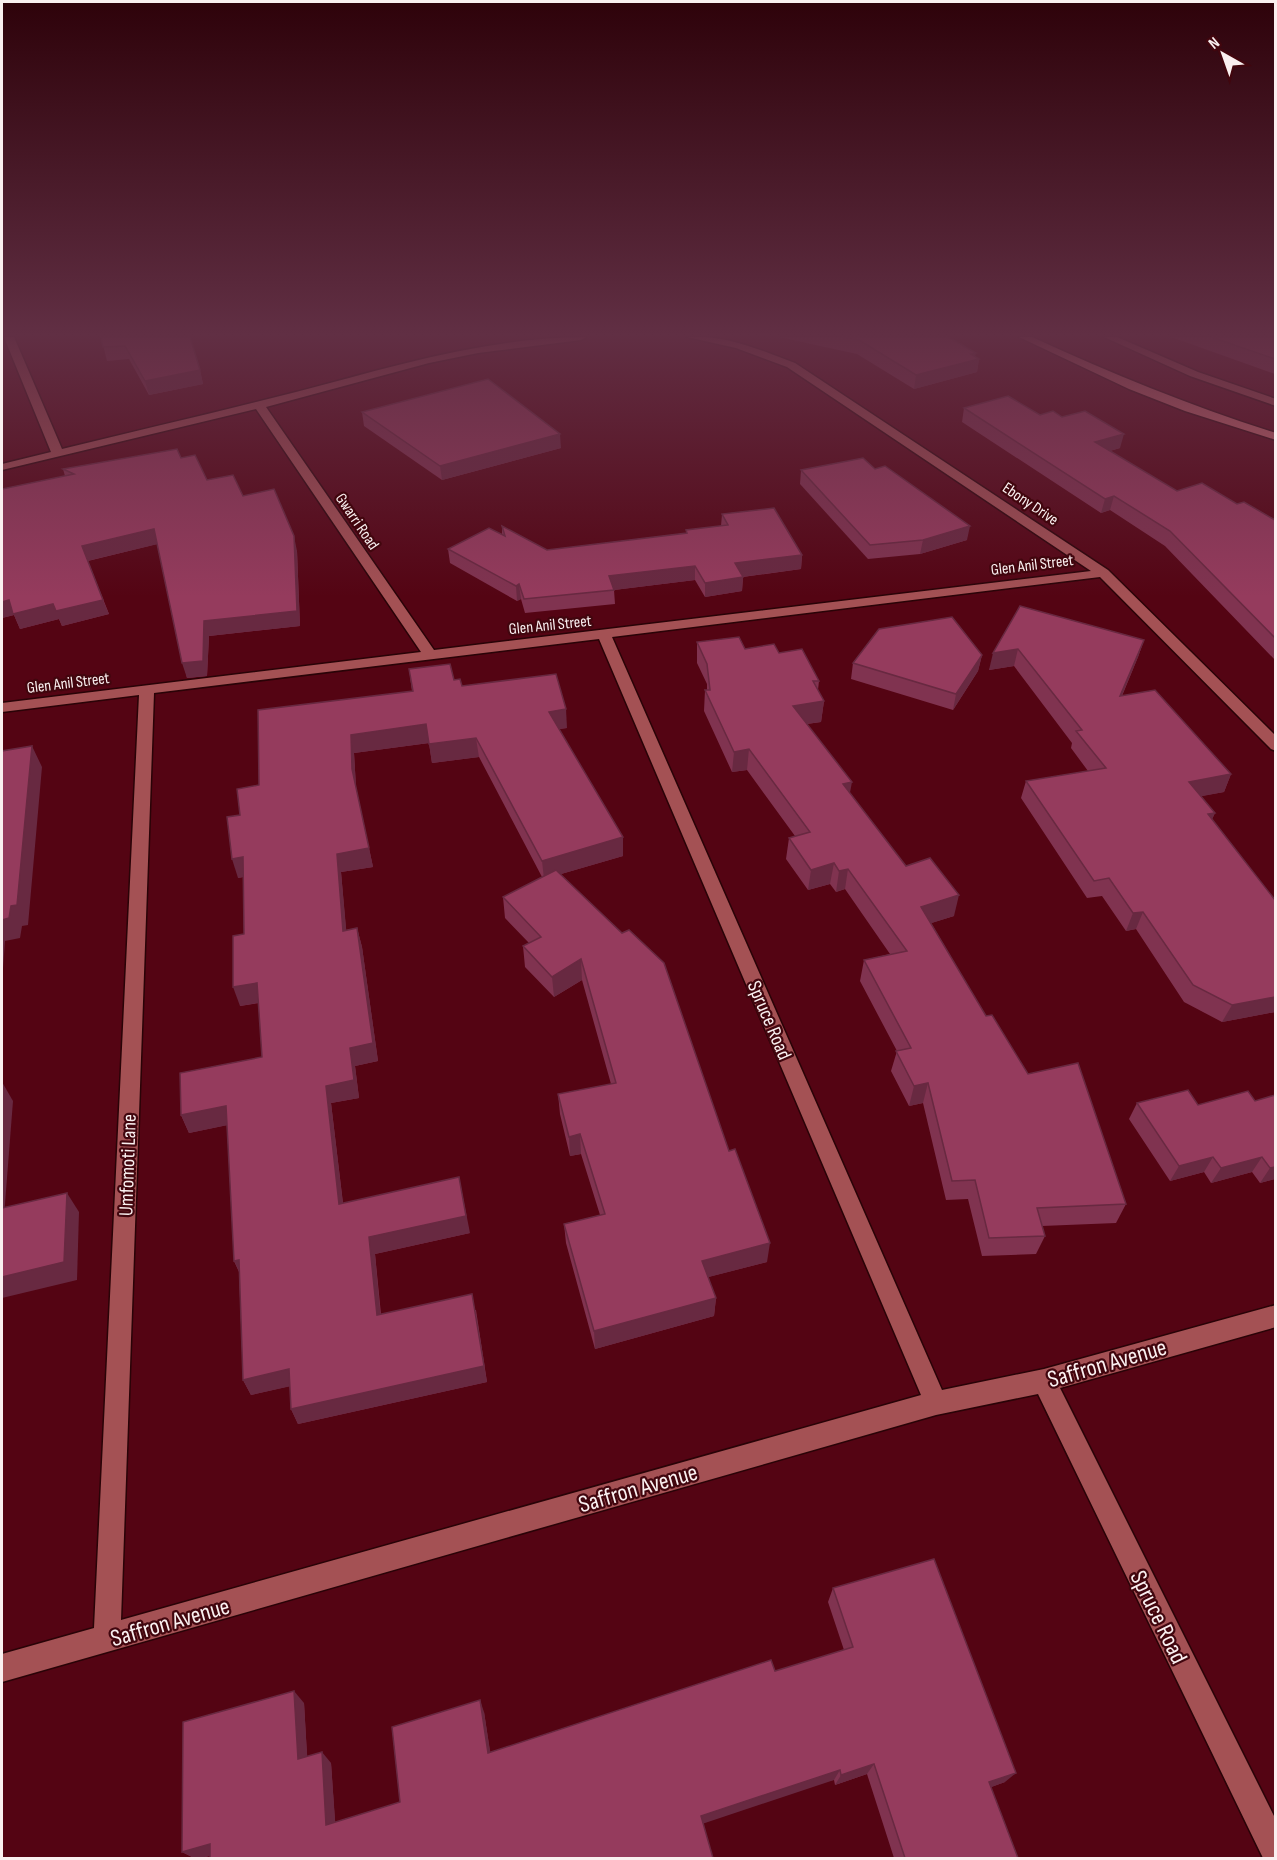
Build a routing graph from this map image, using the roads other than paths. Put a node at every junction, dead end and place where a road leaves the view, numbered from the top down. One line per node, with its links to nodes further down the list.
1 (45, 424): 7 (street)
2 (182, 424): 7 (street)
3 (272, 424): 11 (street, Gwarri Road)
4 (880, 424): 9 (street, Ebony Drive)
5 (1234, 424): 6 (main road)
6 (1275, 437)
7 (58, 454): 8 (street)
8 (2, 467)
9 (1103, 573): 10 (street, Glen Anil Street); 14 (street, Ebony Drive)
10 (605, 636): 11 (street, Glen Anil Street); 17 (street, Spruce Road)
11 (430, 655): 12 (street, Glen Anil Street)
12 (147, 690): 13 (street, Glen Anil Street); 18 (street, Umfomoti Lane)
13 (2, 707)
14 (1275, 746)
15 (1275, 1316): 16 (street, Saffron Avenue)
16 (1044, 1381): 17 (street, Saffron Avenue); 20 (street, Spruce Road)
17 (936, 1403): 18 (street, Saffron Avenue)
18 (108, 1640): 19 (street, Saffron Avenue)
19 (2, 1668)
20 (1275, 1853)

